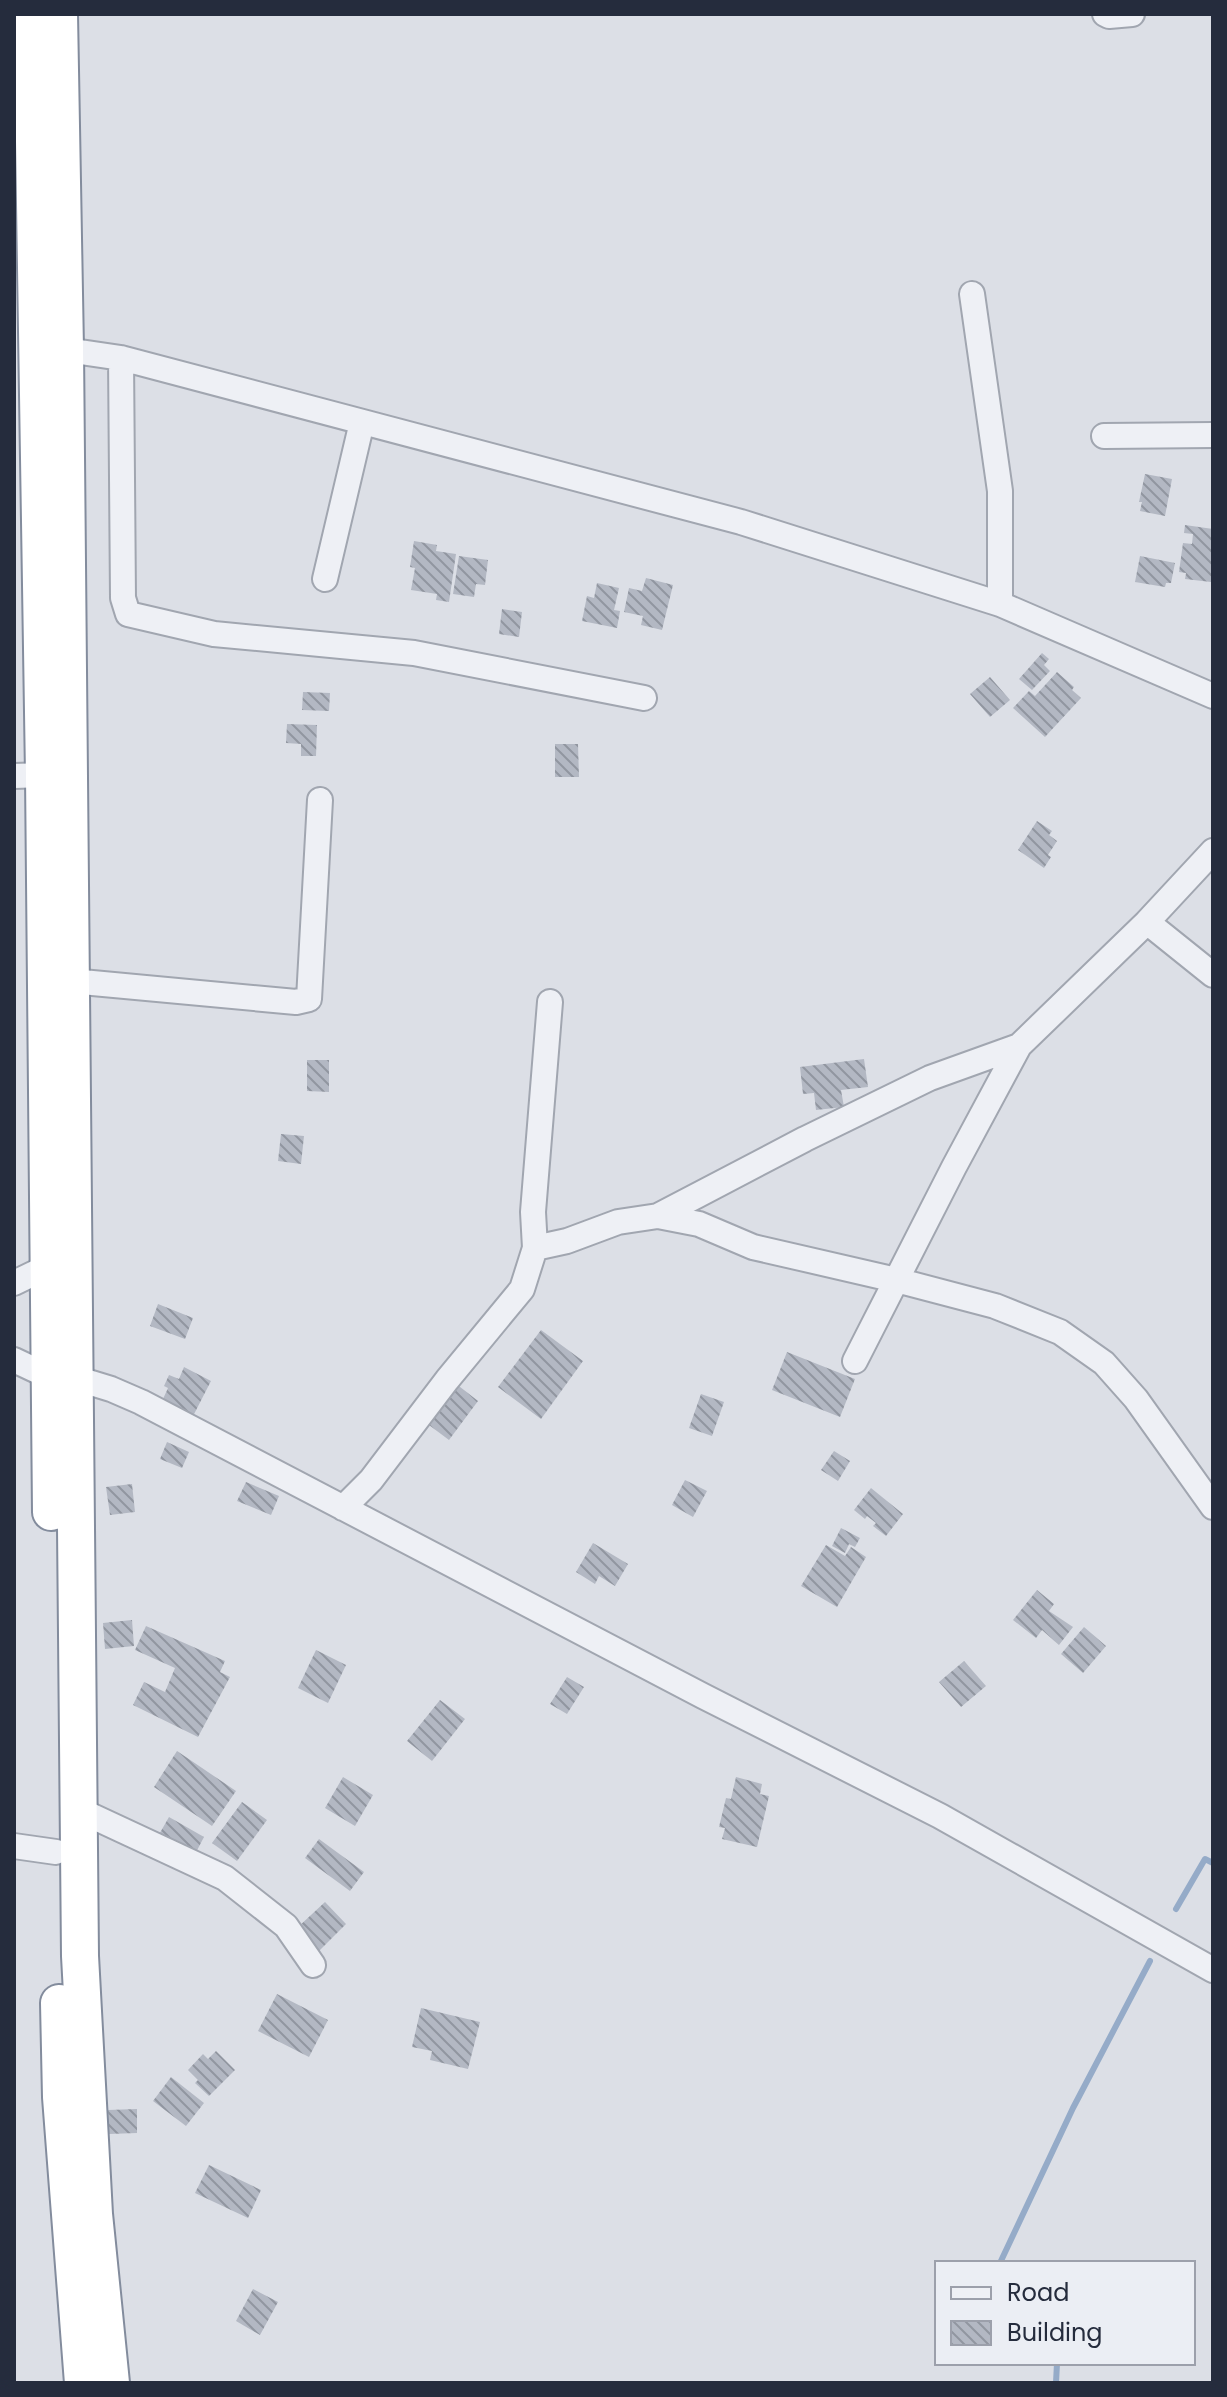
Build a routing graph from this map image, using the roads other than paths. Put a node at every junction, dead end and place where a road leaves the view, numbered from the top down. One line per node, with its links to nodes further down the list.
1 (32, 14): 6 (highway)
2 (59, 14): 6 (highway)
3 (1105, 14): 4 (street)
4 (1132, 14)
5 (972, 294): 12 (street)
6 (51, 348): 7 (street); 15 (highway); 20 (highway)
7 (121, 358): 8 (street); 14 (street)
8 (362, 422): 11 (street); 12 (street)
9 (1213, 435): 10 (street)
10 (1104, 436)
11 (325, 579)
12 (1000, 604): 13 (street)
13 (1213, 696)
14 (644, 698)
15 (29, 775): 25 (highway)
16 (320, 800): 20 (street)
17 (1213, 851): 18 (street)
18 (1147, 922): 19 (street); 22 (street)
19 (1213, 975)
20 (71, 981): 30 (highway)
21 (550, 1002): 24 (street)
22 (1019, 1046): 23 (street); 26 (street)
23 (658, 1216): 24 (street); 26 (street)
24 (535, 1248): 32 (street)
25 (49, 1266): 27 (street); 30 (highway)
26 (896, 1280): 29 (street); 31 (street)
27 (14, 1283)
28 (14, 1360): 30 (street)
29 (855, 1361)
30 (62, 1377): 32 (street); 33 (highway); 35 (highway)
31 (1213, 1507)
32 (343, 1508): 37 (street)
33 (79, 1810): 36 (street); 39 (highway)
34 (14, 1846): 35 (street)
35 (56, 1852): 38 (highway)
36 (313, 1965)
37 (1213, 1970)
38 (83, 2383)
39 (111, 2383)

